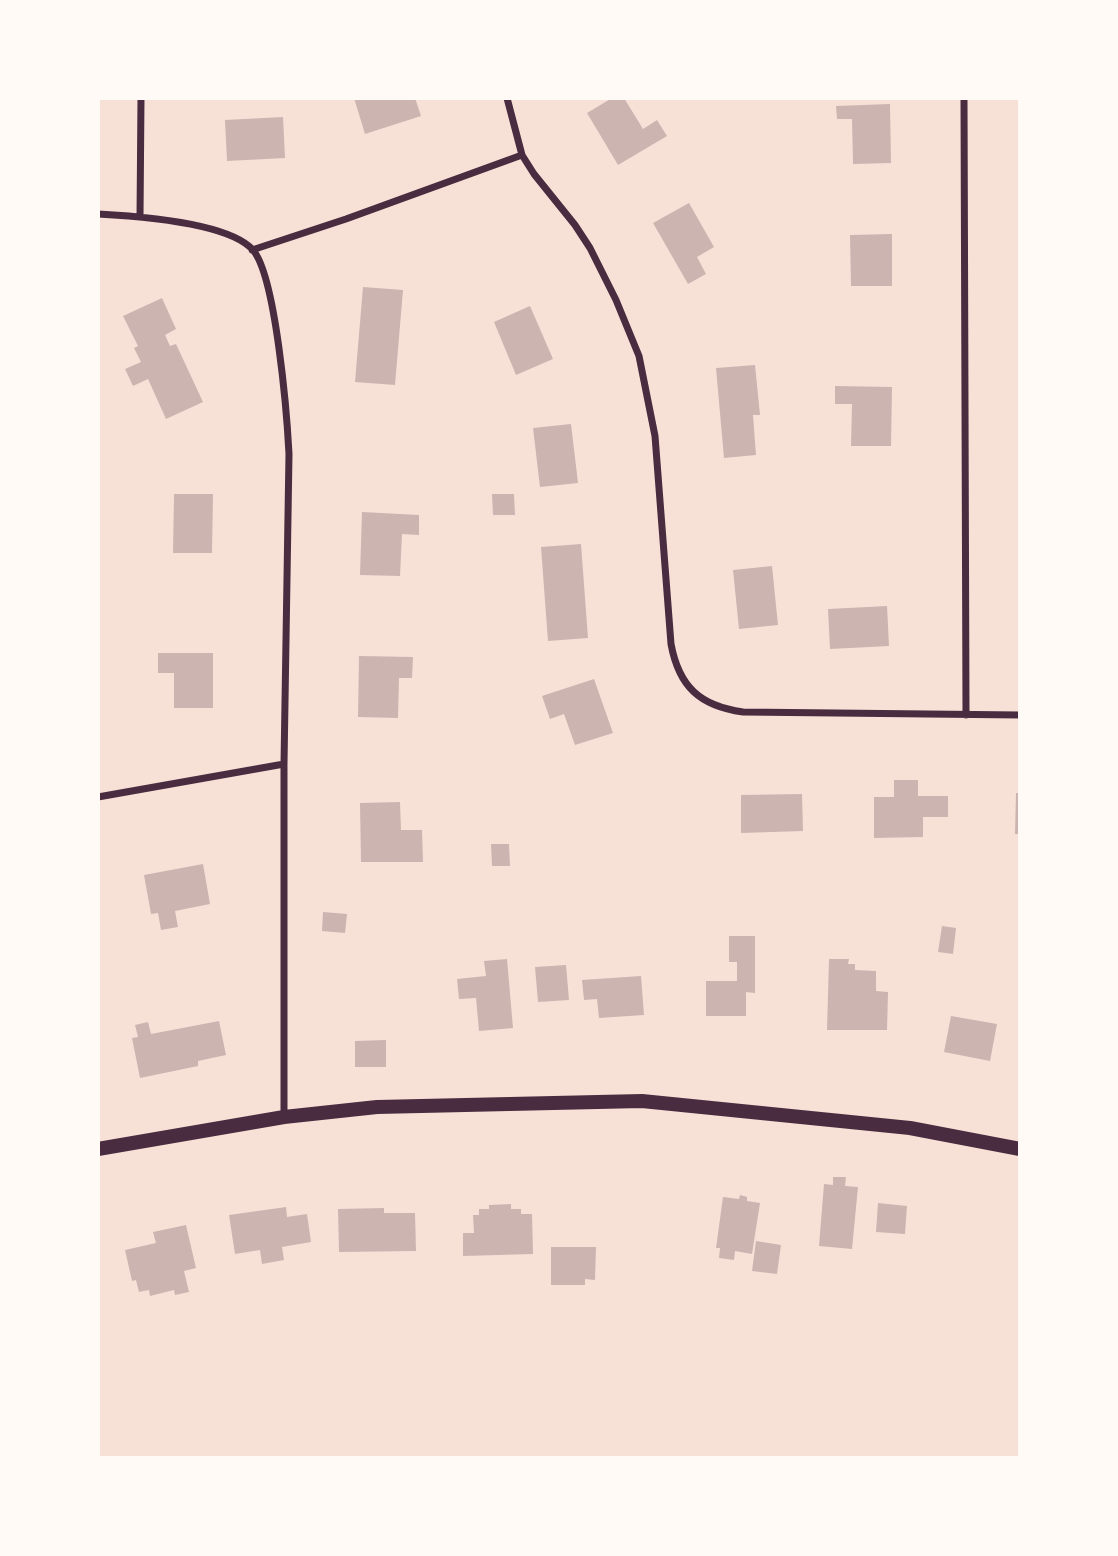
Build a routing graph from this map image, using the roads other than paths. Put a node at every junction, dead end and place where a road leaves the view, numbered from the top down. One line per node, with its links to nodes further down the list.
1 (141, 98): 6 (street)
2 (507, 98): 4 (street)
3 (964, 98): 8 (street)
4 (522, 155): 7 (street); 8 (street)
5 (98, 214): 6 (street)
6 (140, 217): 7 (street)
7 (253, 250): 10 (street)
8 (966, 715): 9 (street)
9 (1020, 715)
10 (284, 764): 11 (street); 12 (street)
11 (98, 797)
12 (284, 1117): 13 (main road); 14 (main road)
13 (98, 1149)
14 (1020, 1149)

